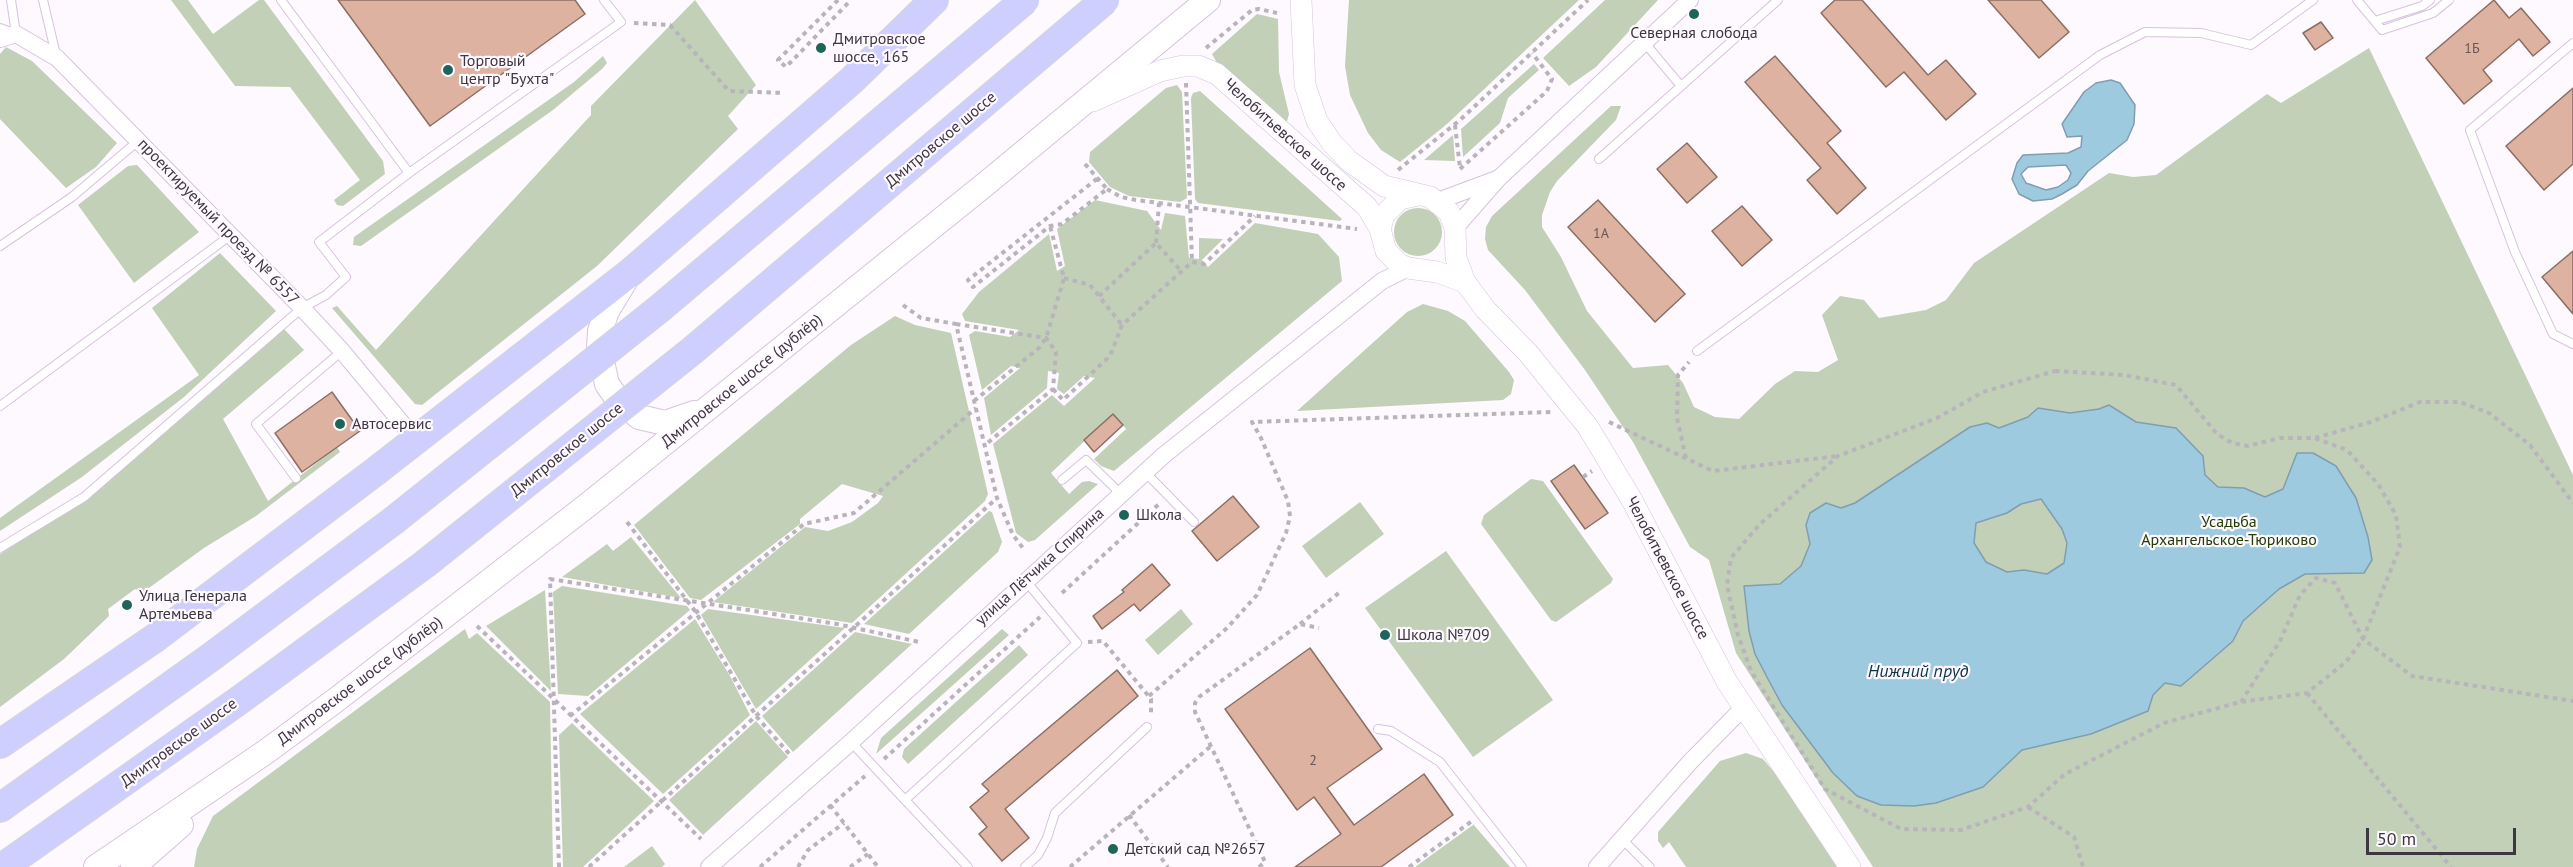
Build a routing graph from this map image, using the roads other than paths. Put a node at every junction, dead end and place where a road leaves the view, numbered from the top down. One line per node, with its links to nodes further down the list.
1 (11, 0): 18 (lane)
2 (43, 0): 21 (lane)
3 (281, 0): 26 (lane)
4 (604, 0): 26 (lane)
5 (934, 0): 35 (highway)
6 (1025, 0): 61 (highway, bridge)
7 (1105, 0): 63 (highway, Дмитровское шоссе, bridge)
8 (1208, 0): 23 (main road, Дмитровское шоссе (дублёр))
9 (1301, 0): 28 (street, Челобитьевское шоссе)
10 (1690, 0): 19 (street)
11 (1778, 0): 22 (lane)
12 (2313, 0): 41 (lane)
13 (2357, 0): 16 (lane)
14 (2430, 0): 16 (lane)
15 (2449, 0): 16 (lane)
16 (2375, 21)
17 (0, 28): 18 (lane)
18 (8, 37): 21 (street, проектируемый проезд № 6557)
19 (1643, 42): 22 (lane); 27 (street)
20 (2573, 43): 39 (lane)
21 (57, 58): 24 (street, проектируемый проезд № 6557)
22 (1681, 86): 25 (lane)
23 (1076, 108): 29 (street, Челобитьевское шоссе); 42 (main road, Дмитровское шоссе (дублёр))
24 (138, 141): 31 (street, проектируемый проезд № 6557); 32 (lane)
25 (1599, 159)
26 (409, 173): 38 (lane)
27 (1498, 179): 28 (street); 30 (street)
28 (1430, 198): 29 (street); 30 (street, Челобитьевское шоссе)
29 (1373, 230): 33 (street, Челобитьевское шоссе)
30 (1454, 234): 34 (street); 37 (street, Челобитьевское шоссе)
31 (232, 235): 38 (street, проектируемый проезд № 6557); 43 (lane)
32 (0, 246)
33 (1386, 251): 34 (street); 36 (street)
34 (1415, 269): 36 (street, улица Лётчика Спирина); 37 (street)
35 (631, 272): 42 (main road); 44 (highway)
36 (1382, 281): 45 (street, улица Лётчика Спирина)
37 (1466, 282): 52 (street, Челобитьевское шоссе)
38 (302, 308): 40 (street, проектируемый проезд № 6557); 50 (lane)
39 (2573, 344)
40 (342, 351): 44 (street, проектируемый проезд № 6557); 46 (lane)
41 (1697, 351)
42 (727, 393): 59 (main road, Дмитровское шоссе (дублёр))
43 (0, 406)
44 (415, 439): 53 (highway)
45 (1145, 472): 48 (street, улица Лётчика Спирина); 49 (lane)
46 (296, 478)
47 (1062, 480): 48 (lane)
48 (1121, 494): 51 (street, улица Лётчика Спирина)
49 (1194, 522)
50 (0, 548)
51 (1025, 580): 56 (street, улица Лётчика Спирина); 60 (lane)
52 (1744, 706): 62 (street); 72 (street, Челобитьевское шоссе)
53 (44, 716): 57 (highway); 58 (main road)
54 (1147, 727): 68 (lane)
55 (1378, 729): 69 (lane)
56 (851, 742): 60 (lane); 66 (street, улица Лётчика Спирина)
57 (0, 744)
58 (0, 751)
59 (267, 751): 64 (main road); 65 (main road)
60 (905, 800): 67 (lane)
61 (0, 808)
62 (1622, 838): 70 (street); 71 (lane)
63 (3, 867)
64 (96, 867)
65 (133, 867)
66 (709, 867)
67 (968, 867)
68 (1025, 867)
69 (1522, 867)
70 (1597, 867)
71 (1650, 867)
72 (1850, 867)

